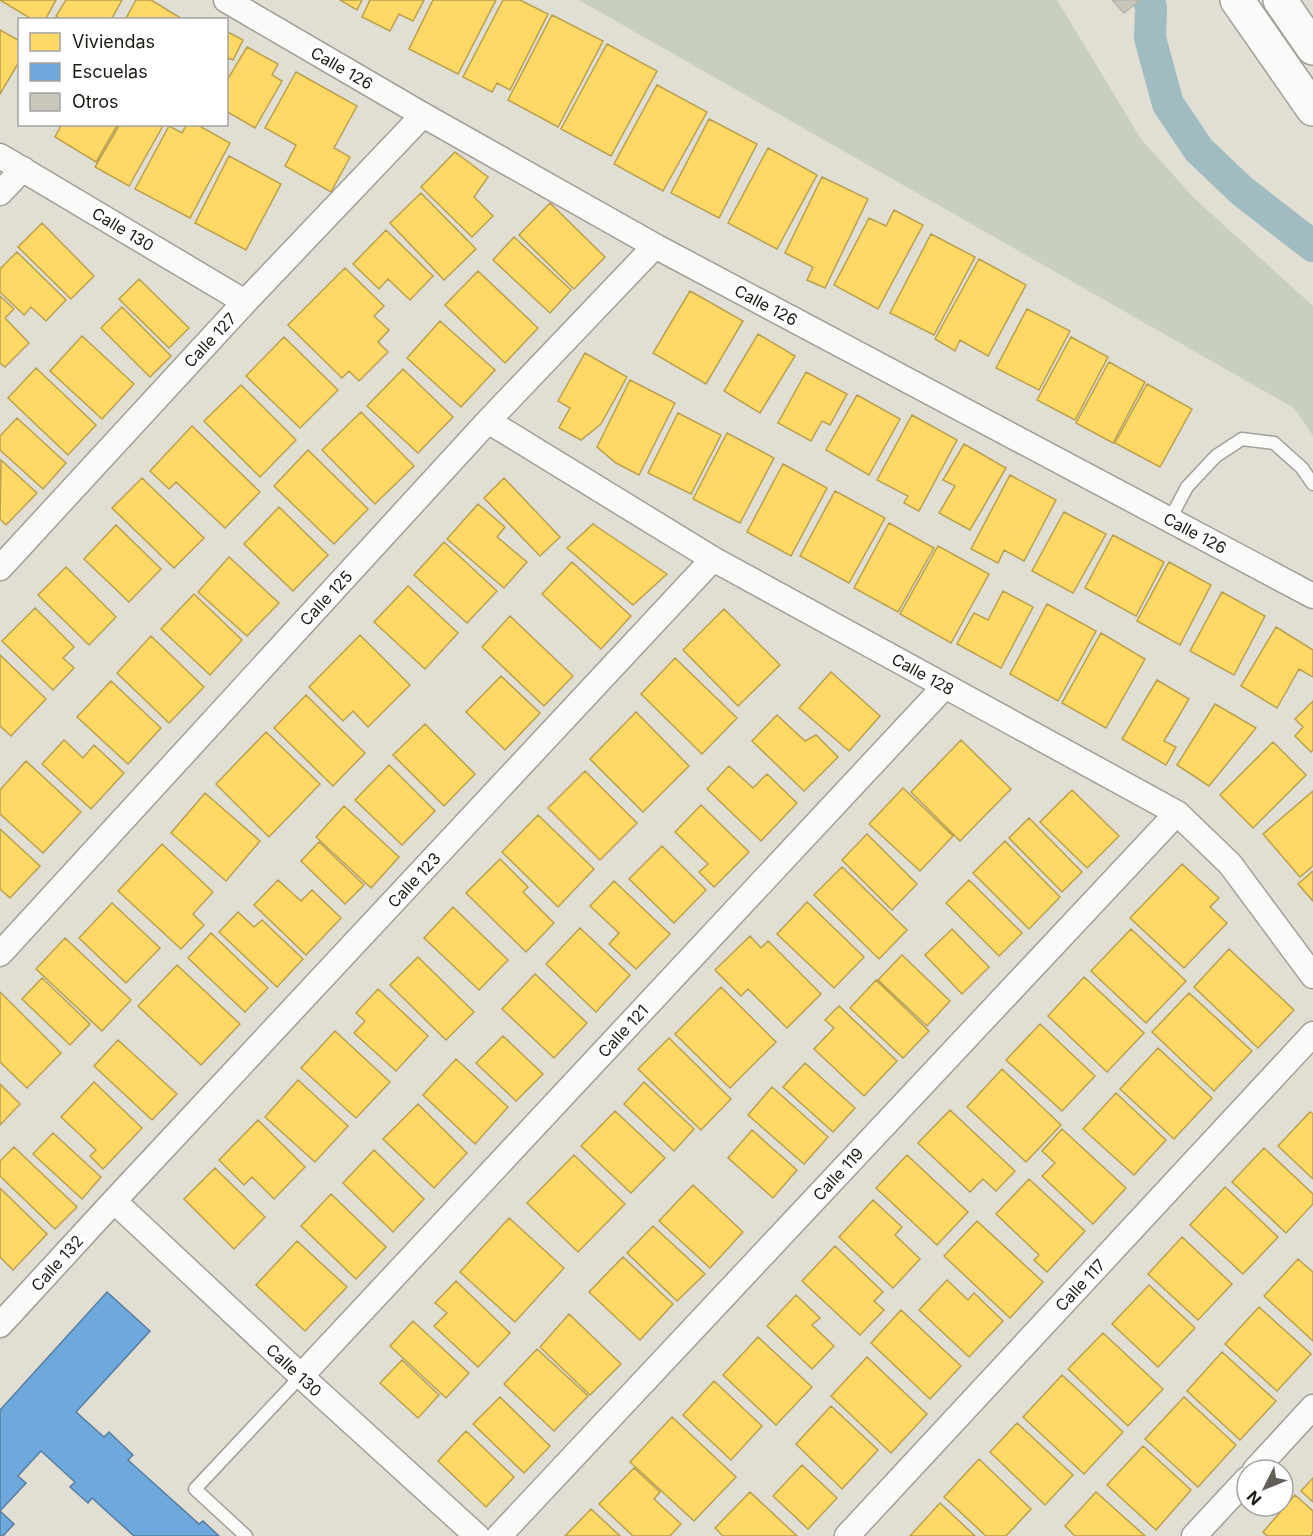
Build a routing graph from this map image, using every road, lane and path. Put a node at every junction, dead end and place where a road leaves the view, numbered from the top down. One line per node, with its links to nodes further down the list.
1 (226, 0): 6 (street, Calle 126)
2 (1237, 0): 5 (street)
3 (1280, 0): 4 (street)
4 (1313, 48)
5 (1313, 109)
6 (423, 115): 10 (street, Calle 126); 11 (street, Calle 127)
7 (0, 156): 8 (street, Calle 130)
8 (22, 169): 9 (street); 11 (street, Calle 130)
9 (0, 193)
10 (655, 246): 12 (street, Calle 125); 14 (street, Calle 126)
11 (245, 302): 16 (street, Calle 127)
12 (488, 421): 15 (street, Calle 128); 20 (street, Calle 125)
13 (1313, 484): 14 (lane)
14 (1170, 519): 17 (street, Calle 126)
15 (714, 559): 18 (street, Calle 128); 23 (street, Calle 123)
16 (0, 568)
17 (1313, 596)
18 (945, 686): 19 (street, Calle 128); 25 (street, Calle 121)
19 (1177, 813): 21 (street, Calle 128); 31 (street, Calle 119)
20 (0, 954)
21 (1313, 976)
22 (1313, 1034): 32 (street, Calle 117)
23 (114, 1201): 24 (street, Calle 132); 25 (street, Calle 130)
24 (0, 1326)
25 (301, 1376): 29 (lane); 30 (street, Calle 130)
26 (1313, 1407): 27 (street)
27 (1266, 1458)
28 (1235, 1492): 33 (street)
29 (246, 1536)
30 (477, 1536)
31 (499, 1536)
32 (847, 1536)
33 (1194, 1536)

